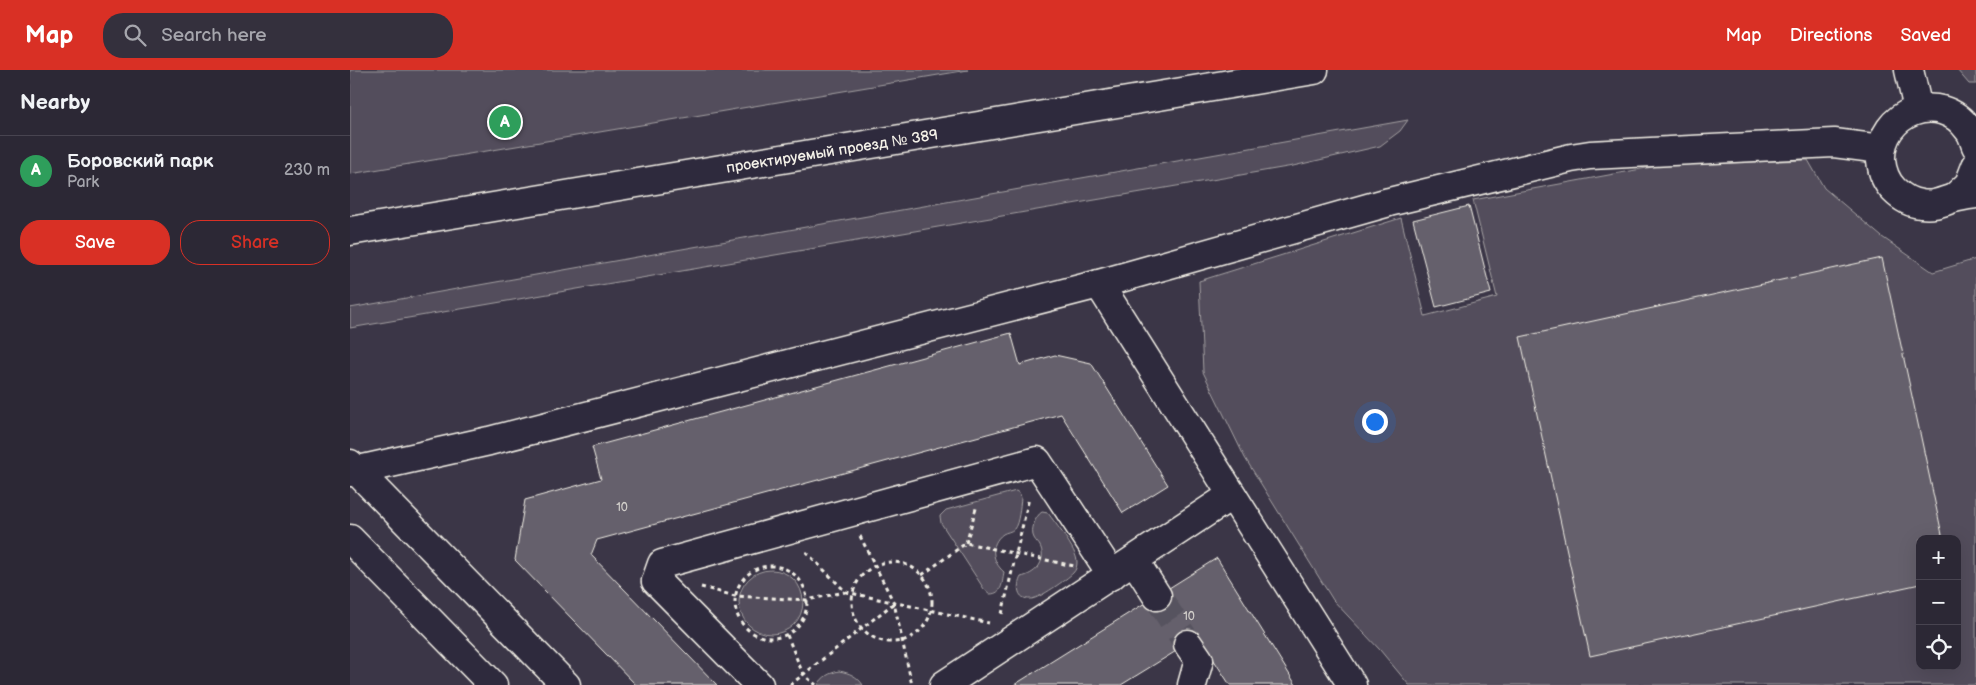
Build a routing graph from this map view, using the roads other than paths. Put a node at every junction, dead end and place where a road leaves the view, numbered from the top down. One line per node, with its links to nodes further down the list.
1 (1314, 70): 8 (main road, проектируемый проезд № 389)
2 (1910, 70): 3 (main road)
3 (1918, 109): 4 (main road); 5 (main road)
4 (1974, 133)
5 (1881, 149): 7 (main road); 9 (main road)
6 (1976, 166): 7 (main road)
7 (1966, 196)
8 (350, 231)
9 (1100, 284): 10 (main road); 11 (main road)
10 (352, 469): 17 (main road)
11 (1232, 495): 13 (main road); 21 (main road)
12 (350, 539): 16 (main road)
13 (1123, 567): 14 (main road); 18 (main road); 19 (main road)
14 (1158, 596)
15 (1188, 644): 20 (main road)
16 (493, 685)
17 (566, 685)
18 (759, 685)
19 (944, 685)
20 (1192, 685)
21 (1352, 685)

